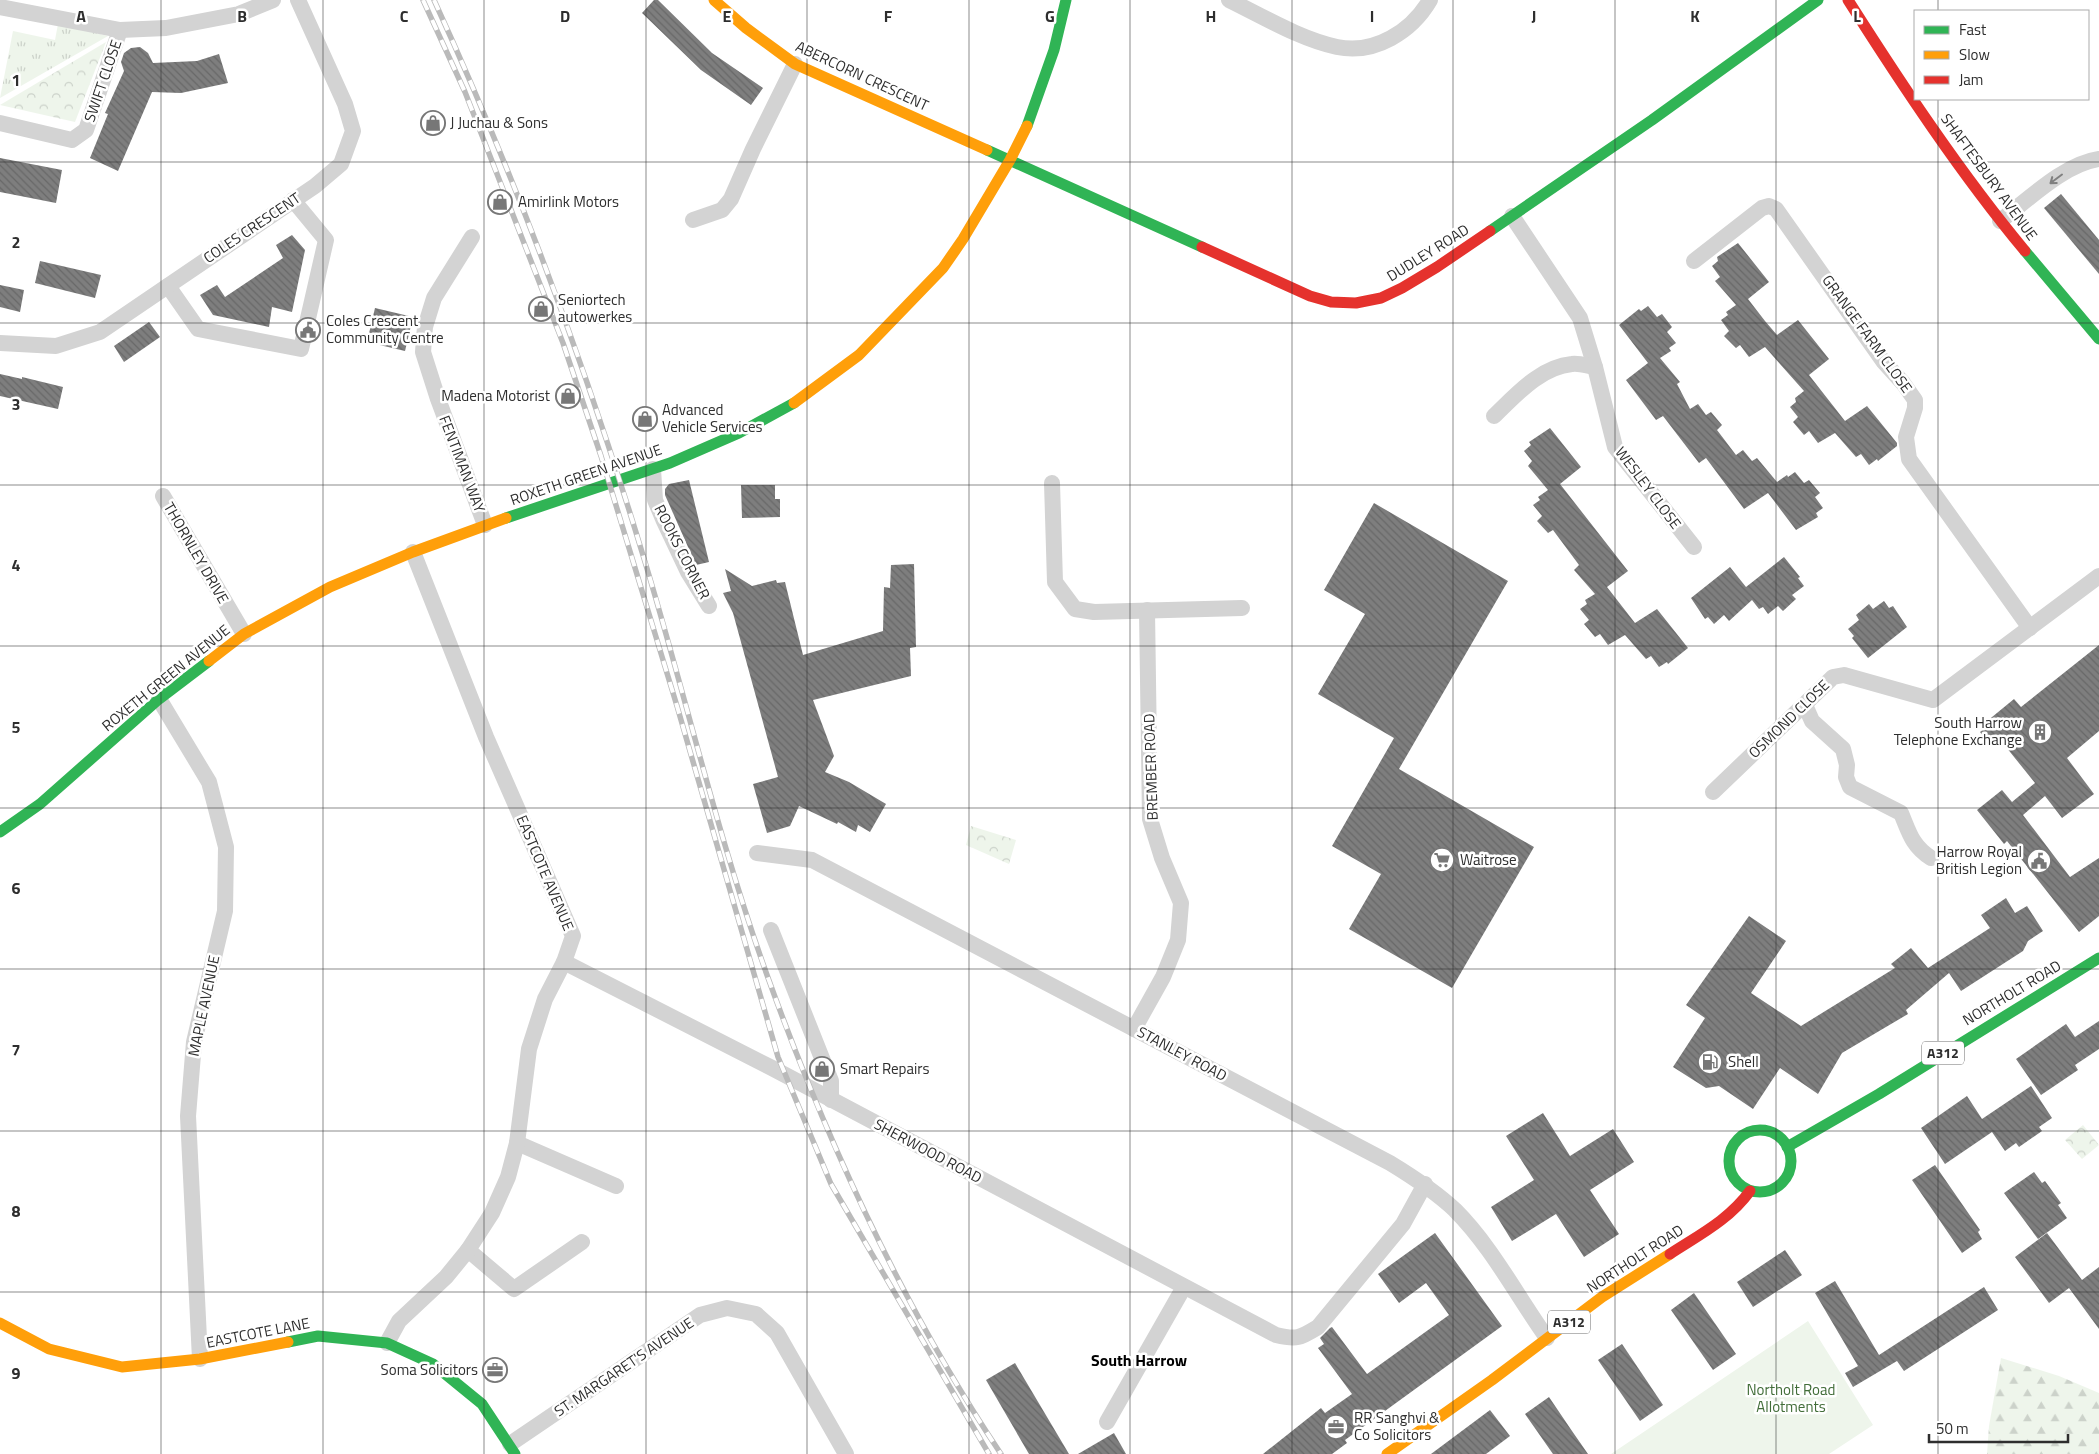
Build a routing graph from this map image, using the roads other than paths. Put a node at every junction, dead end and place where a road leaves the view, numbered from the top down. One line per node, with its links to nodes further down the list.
1 (272, 0): 10 (street)
2 (298, 0): 17 (street, COLES CRESCENT)
3 (714, 0): 11 (street, ABERCORN CRESCENT)
4 (1066, 0): 15 (street, ROXETH GREEN AVENUE)
5 (1229, 0): 6 (street)
6 (1430, 0)
7 (1818, 0): 18 (street, DUDLEY ROAD)
8 (1848, 0): 13 (street, SHAFTESBURY AVENUE)
9 (0, 7): 10 (street)
10 (120, 30): 14 (street, SWIFT CLOSE)
11 (795, 64): 15 (street, ABERCORN CRESCENT); 19 (street)
12 (1914, 100): 20 (street, SHAFTESBURY AVENUE)
13 (1914, 100)
14 (0, 123)
15 (1010, 160): 18 (street, DUDLEY ROAD); 28 (street, ROXETH GREEN AVENUE)
16 (2099, 160): 20 (street, one-way to 20)
17 (293, 200): 23 (street, COLES CRESCENT); 23 (street)
18 (1512, 216): 26 (street, WESLEY CLOSE)
19 (693, 220)
20 (2000, 222): 24 (street, SHAFTESBURY AVENUE)
21 (472, 237): 31 (street, FENTIMAN WAY)
22 (1694, 261): 38 (street, GRANGE FARM CLOSE)
23 (168, 286): 25 (street, COLES CRESCENT)
24 (2099, 339)
25 (0, 343)
26 (1595, 367): 27 (street); 32 (street, WESLEY CLOSE)
27 (1494, 416)
28 (654, 468): 31 (street, ROXETH GREEN AVENUE); 35 (street, ROOKS CORNER)
29 (1052, 483): 37 (street)
30 (164, 496): 39 (street, THORNLEY DRIVE)
31 (485, 525): 33 (street, ROXETH GREEN AVENUE)
32 (1694, 547)
33 (413, 552): 39 (street, ROXETH GREEN AVENUE); 48 (street, EASTCOTE AVENUE)
34 (2099, 576): 38 (street)
35 (709, 606)
36 (1242, 608): 37 (street)
37 (1147, 610): 49 (street, BREMBER ROAD)
38 (2030, 628): 41 (street, OSMOND CLOSE)
39 (244, 634): 40 (street, ROXETH GREEN AVENUE)
40 (159, 699): 43 (street, ROXETH GREEN AVENUE); 62 (street, MAPLE AVENUE)
41 (1805, 705): 42 (street, OSMOND CLOSE); 45 (street)
42 (1714, 792)
43 (0, 832)
44 (757, 853): 49 (street, STANLEY ROAD)
45 (1931, 858)
46 (771, 930): 50 (street)
47 (2099, 958): 52 (street, NORTHOLT ROAD / A312)
48 (564, 962): 50 (street, SHERWOOD ROAD); 51 (street, EASTCOTE AVENUE)
49 (1134, 1029): 53 (street, STANLEY ROAD)
50 (831, 1100): 58 (street, SHERWOOD ROAD)
51 (517, 1143): 54 (street); 57 (street, EASTCOTE AVENUE)
52 (1787, 1147): 55 (street); 55 (street)
53 (1425, 1184): 58 (street, SHERWOOD ROAD); 60 (street, STANLEY ROAD)
54 (616, 1186)
55 (1750, 1191): 60 (street, NORTHOLT ROAD / A312)
56 (582, 1242): 57 (street)
57 (468, 1250): 61 (street, EASTCOTE AVENUE)
58 (1184, 1287): 63 (street)
59 (0, 1323): 62 (street, EASTCOTE LANE)
60 (1547, 1338): 66 (street, NORTHOLT ROAD / A312)
61 (387, 1343): 62 (street, EASTCOTE LANE); 64 (street, EASTCOTE LANE)
62 (200, 1359)
63 (1107, 1422)
64 (512, 1449): 65 (street, ST. MARGARET'S AVENUE)
65 (846, 1454)
66 (1387, 1454)

